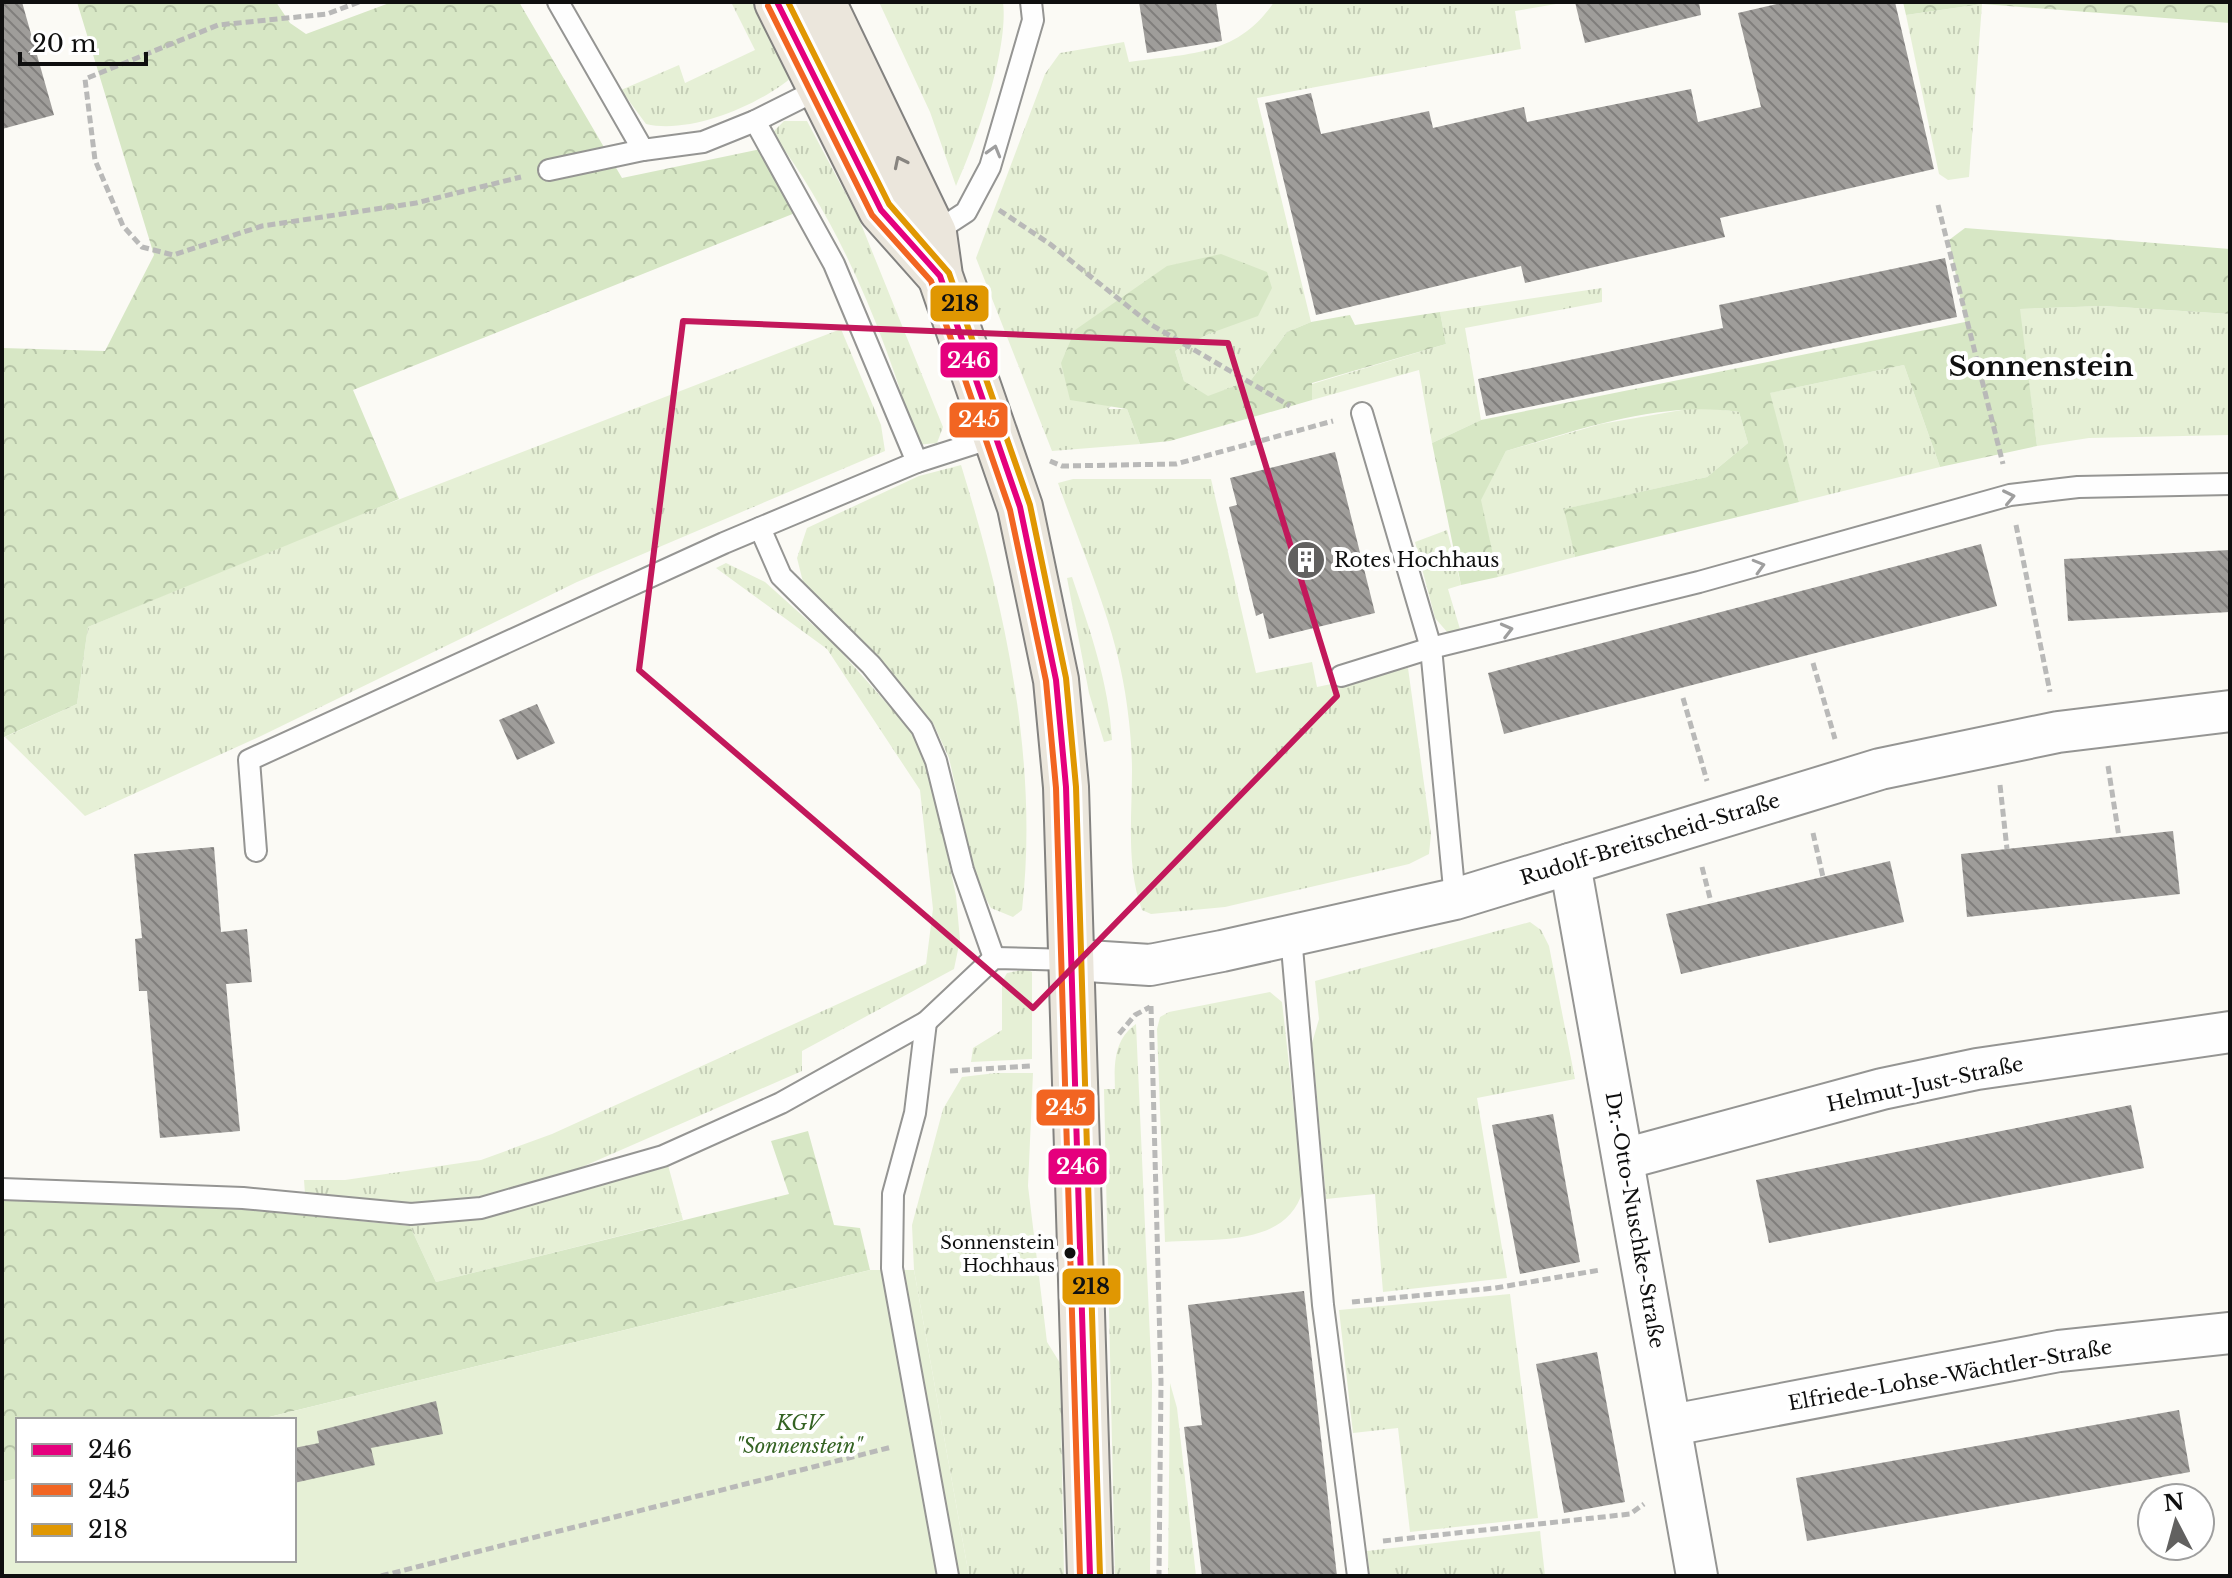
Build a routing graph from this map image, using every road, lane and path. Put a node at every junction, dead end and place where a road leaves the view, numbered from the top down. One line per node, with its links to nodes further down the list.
1 (359, 2): 9 (path)
2 (558, 2): 8 (lane)
3 (777, 2): 6 (main road)
4 (823, 2): 11 (main road, one-way to 4)
5 (1031, 2): 10 (lane, one-way to 5)
6 (819, 89): 7 (lane); 12 (main road)
7 (755, 121): 8 (lane); 16 (lane)
8 (643, 150): 9 (lane)
9 (549, 170)
10 (975, 194): 11 (lane); 13 (path)
11 (934, 233): 12 (main road)
12 (940, 276): 15 (main road)
13 (1290, 406)
14 (1362, 413): 15 (path); 19 (lane)
15 (998, 436): 16 (lane); 39 (main road)
16 (917, 462): 18 (lane)
17 (2230, 484): 19 (lane, one-way to 17)
18 (760, 528): 31 (lane); 38 (lane)
19 (1431, 648): 21 (lane); 35 (lane)
20 (1813, 663): 26 (path)
21 (1341, 676)
22 (1683, 698): 27 (path)
23 (2230, 711): 26 (street, Rudolf-Breitscheid-Straße)
24 (2106, 754): 29 (path)
25 (1998, 772): 30 (path)
26 (1846, 779): 27 (street, Rudolf-Breitscheid-Straße)
27 (1718, 818): 33 (street, Rudolf-Breitscheid-Straße)
28 (1810, 820): 34 (path)
29 (2119, 837)
30 (2007, 849)
31 (256, 851)
32 (1699, 854): 36 (path)
33 (1570, 864): 35 (street, Rudolf-Breitscheid-Straße); 47 (street, Dr.-Otto-Nuschke-Straße)
34 (1823, 877)
35 (1455, 899): 37 (street, Rudolf-Breitscheid-Straße)
36 (1711, 902)
37 (1291, 936): 40 (street, Rudolf-Breitscheid-Straße); 50 (lane)
38 (994, 958): 39 (lane); 42 (lane)
39 (1072, 960): 40 (street, Rudolf-Breitscheid-Straße); 58 (main road)
40 (1150, 965): 41 (path)
41 (1151, 1007): 44 (path); 59 (path)
42 (926, 1022): 46 (lane); 48 (lane)
43 (2230, 1032): 47 (street, Helmut-Just-Straße)
44 (1117, 1038)
45 (1035, 1066): 46 (path)
46 (919, 1075): 53 (lane)
47 (1624, 1159): 52 (street, Dr.-Otto-Nuschke-Straße)
48 (2, 1189)
49 (1602, 1270): 50 (path)
50 (1323, 1305): 55 (lane)
51 (2230, 1333): 52 (street, Elfriede-Lohse-Wächtler-Straße)
52 (1672, 1425): 61 (street, Dr.-Otto-Nuschke-Straße)
53 (920, 1440): 56 (path); 57 (lane)
54 (1649, 1501): 55 (path)
55 (1354, 1544): 60 (lane)
56 (381, 1576)
57 (948, 1576)
58 (1090, 1576)
59 (1159, 1576)
60 (1358, 1576)
61 (1697, 1576)

